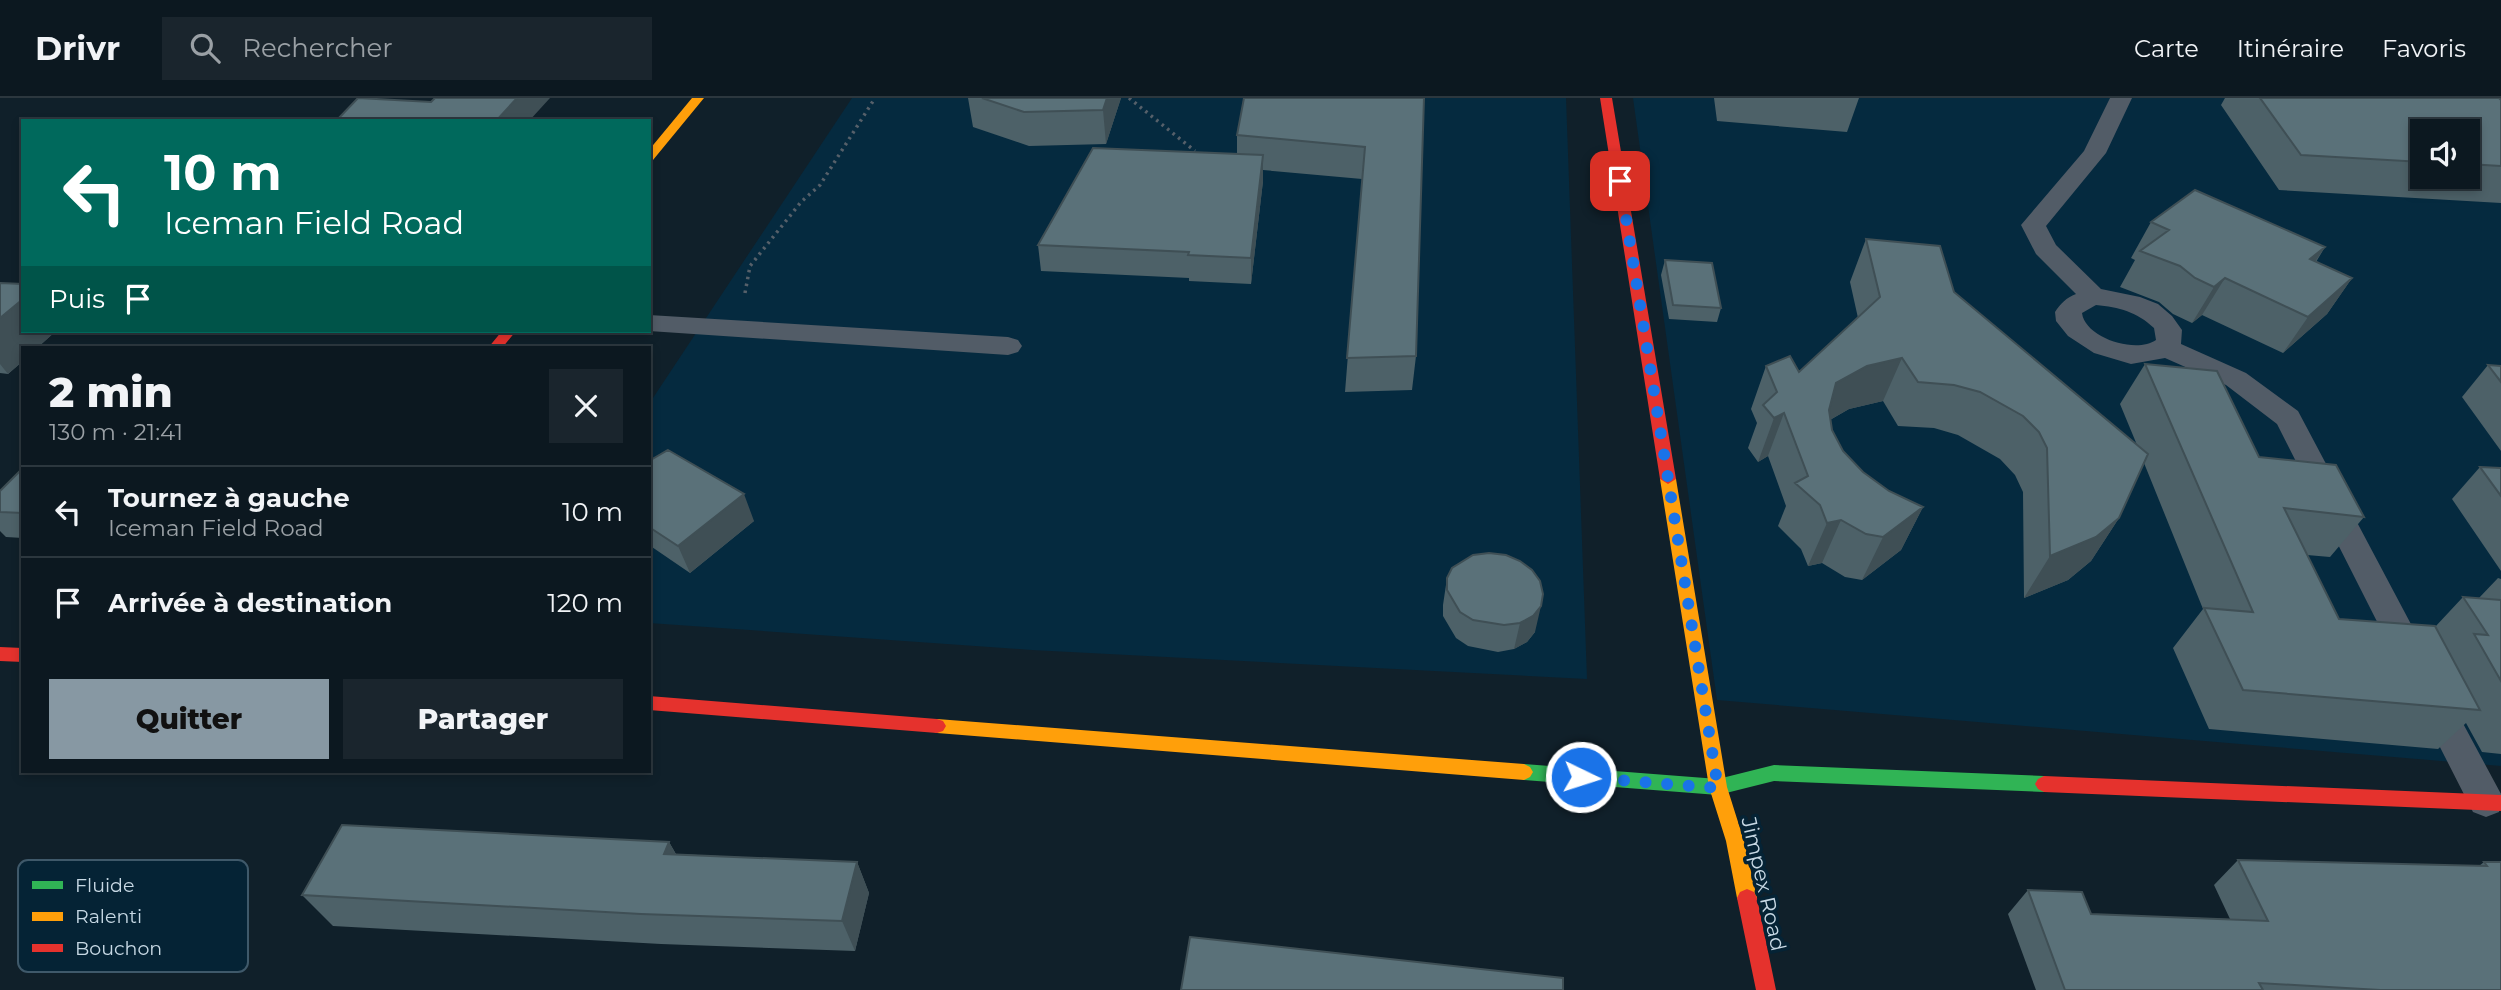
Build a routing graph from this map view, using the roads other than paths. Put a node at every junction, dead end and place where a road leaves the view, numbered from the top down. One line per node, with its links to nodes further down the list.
1 (698, 98): 4 (street)
2 (1606, 98): 12 (street, Jimpex Road)
3 (2121, 98): 5 (lane)
4 (651, 156)
5 (2094, 297): 8 (lane); 8 (lane)
6 (651, 323): 7 (lane)
7 (1007, 346)
8 (2166, 348): 13 (lane)
9 (0, 654): 10 (street)
10 (21, 655)
11 (651, 703): 12 (street)
12 (1718, 788): 13 (street); 14 (street, Jimpex Road)
13 (2493, 802)
14 (1766, 990)

